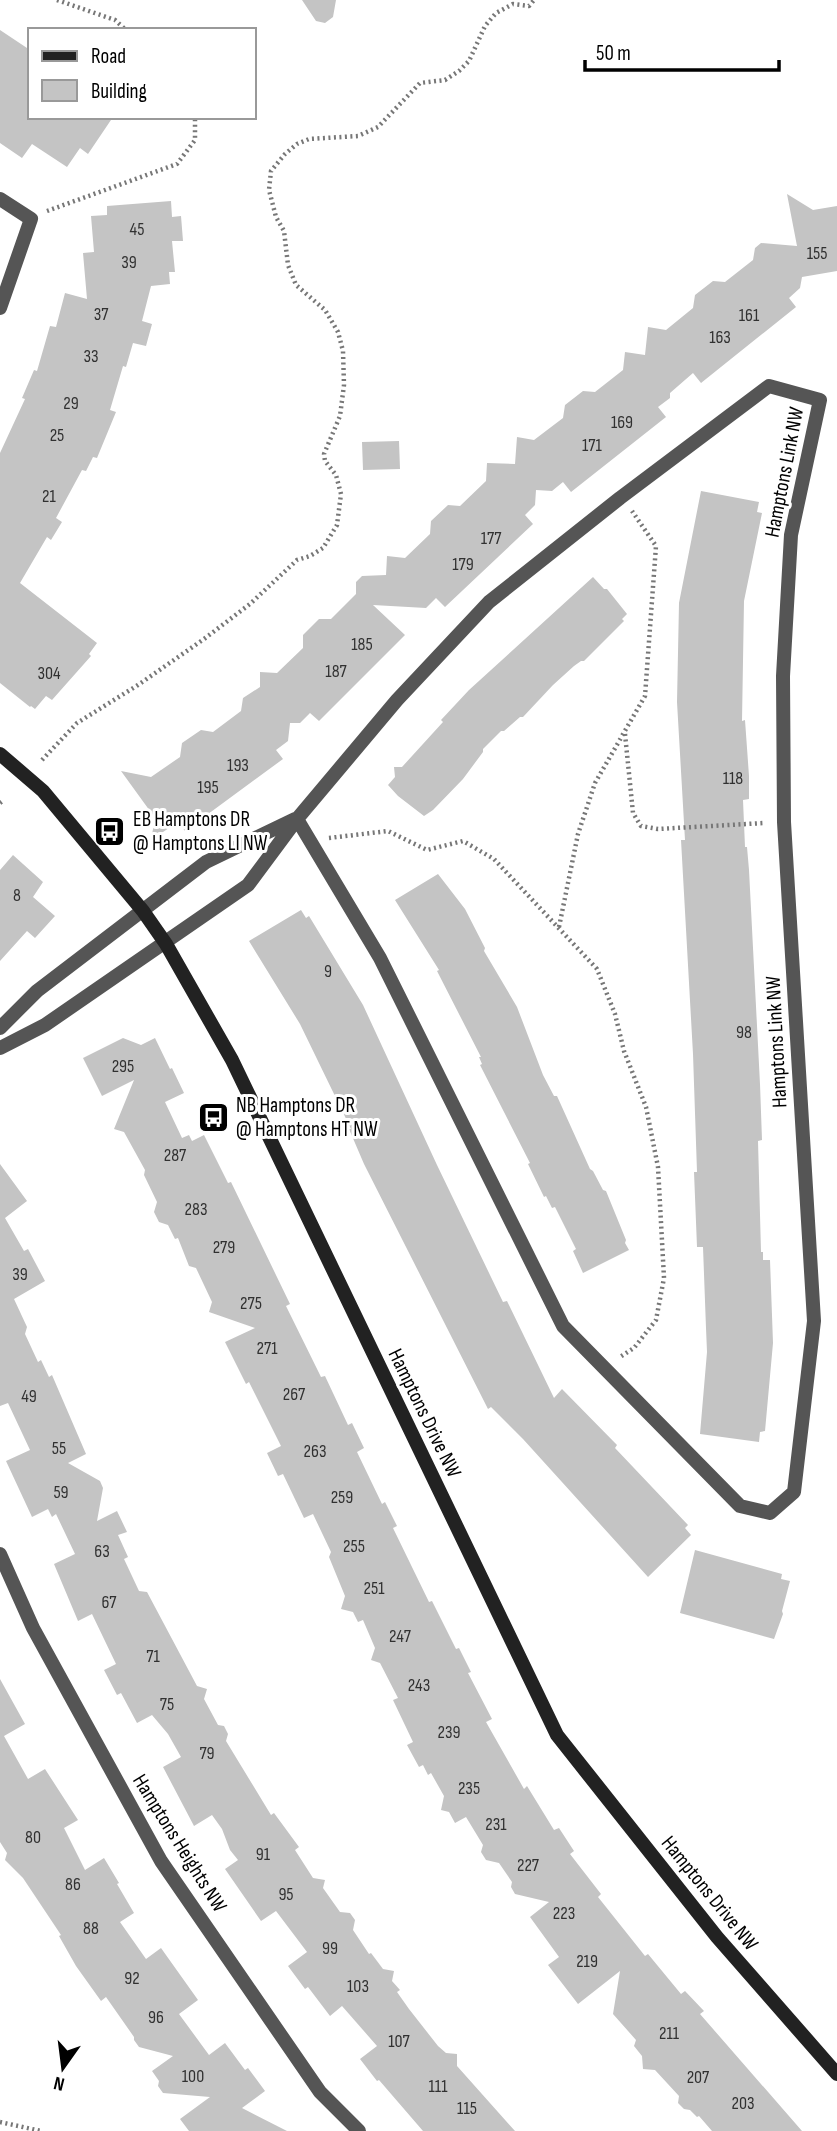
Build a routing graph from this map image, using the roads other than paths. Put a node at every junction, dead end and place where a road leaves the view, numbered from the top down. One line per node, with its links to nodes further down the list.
1 (0, 199): 2 (street)
2 (0, 308)
3 (0, 754): 5 (street, Hamptons Drive NW)
4 (297, 819): 4 (street, Hamptons Link NW); 5 (street, Hamptons Link NW); 6 (street, Hamptons Link NW)
5 (143, 911): 6 (street, Hamptons Drive NW); 7 (street)
6 (166, 944): 8 (street); 10 (street, Hamptons Drive NW)
7 (0, 1028)
8 (0, 1048)
9 (0, 1554): 11 (street, Hamptons Heights NW)
10 (837, 2074)
11 (359, 2131)

